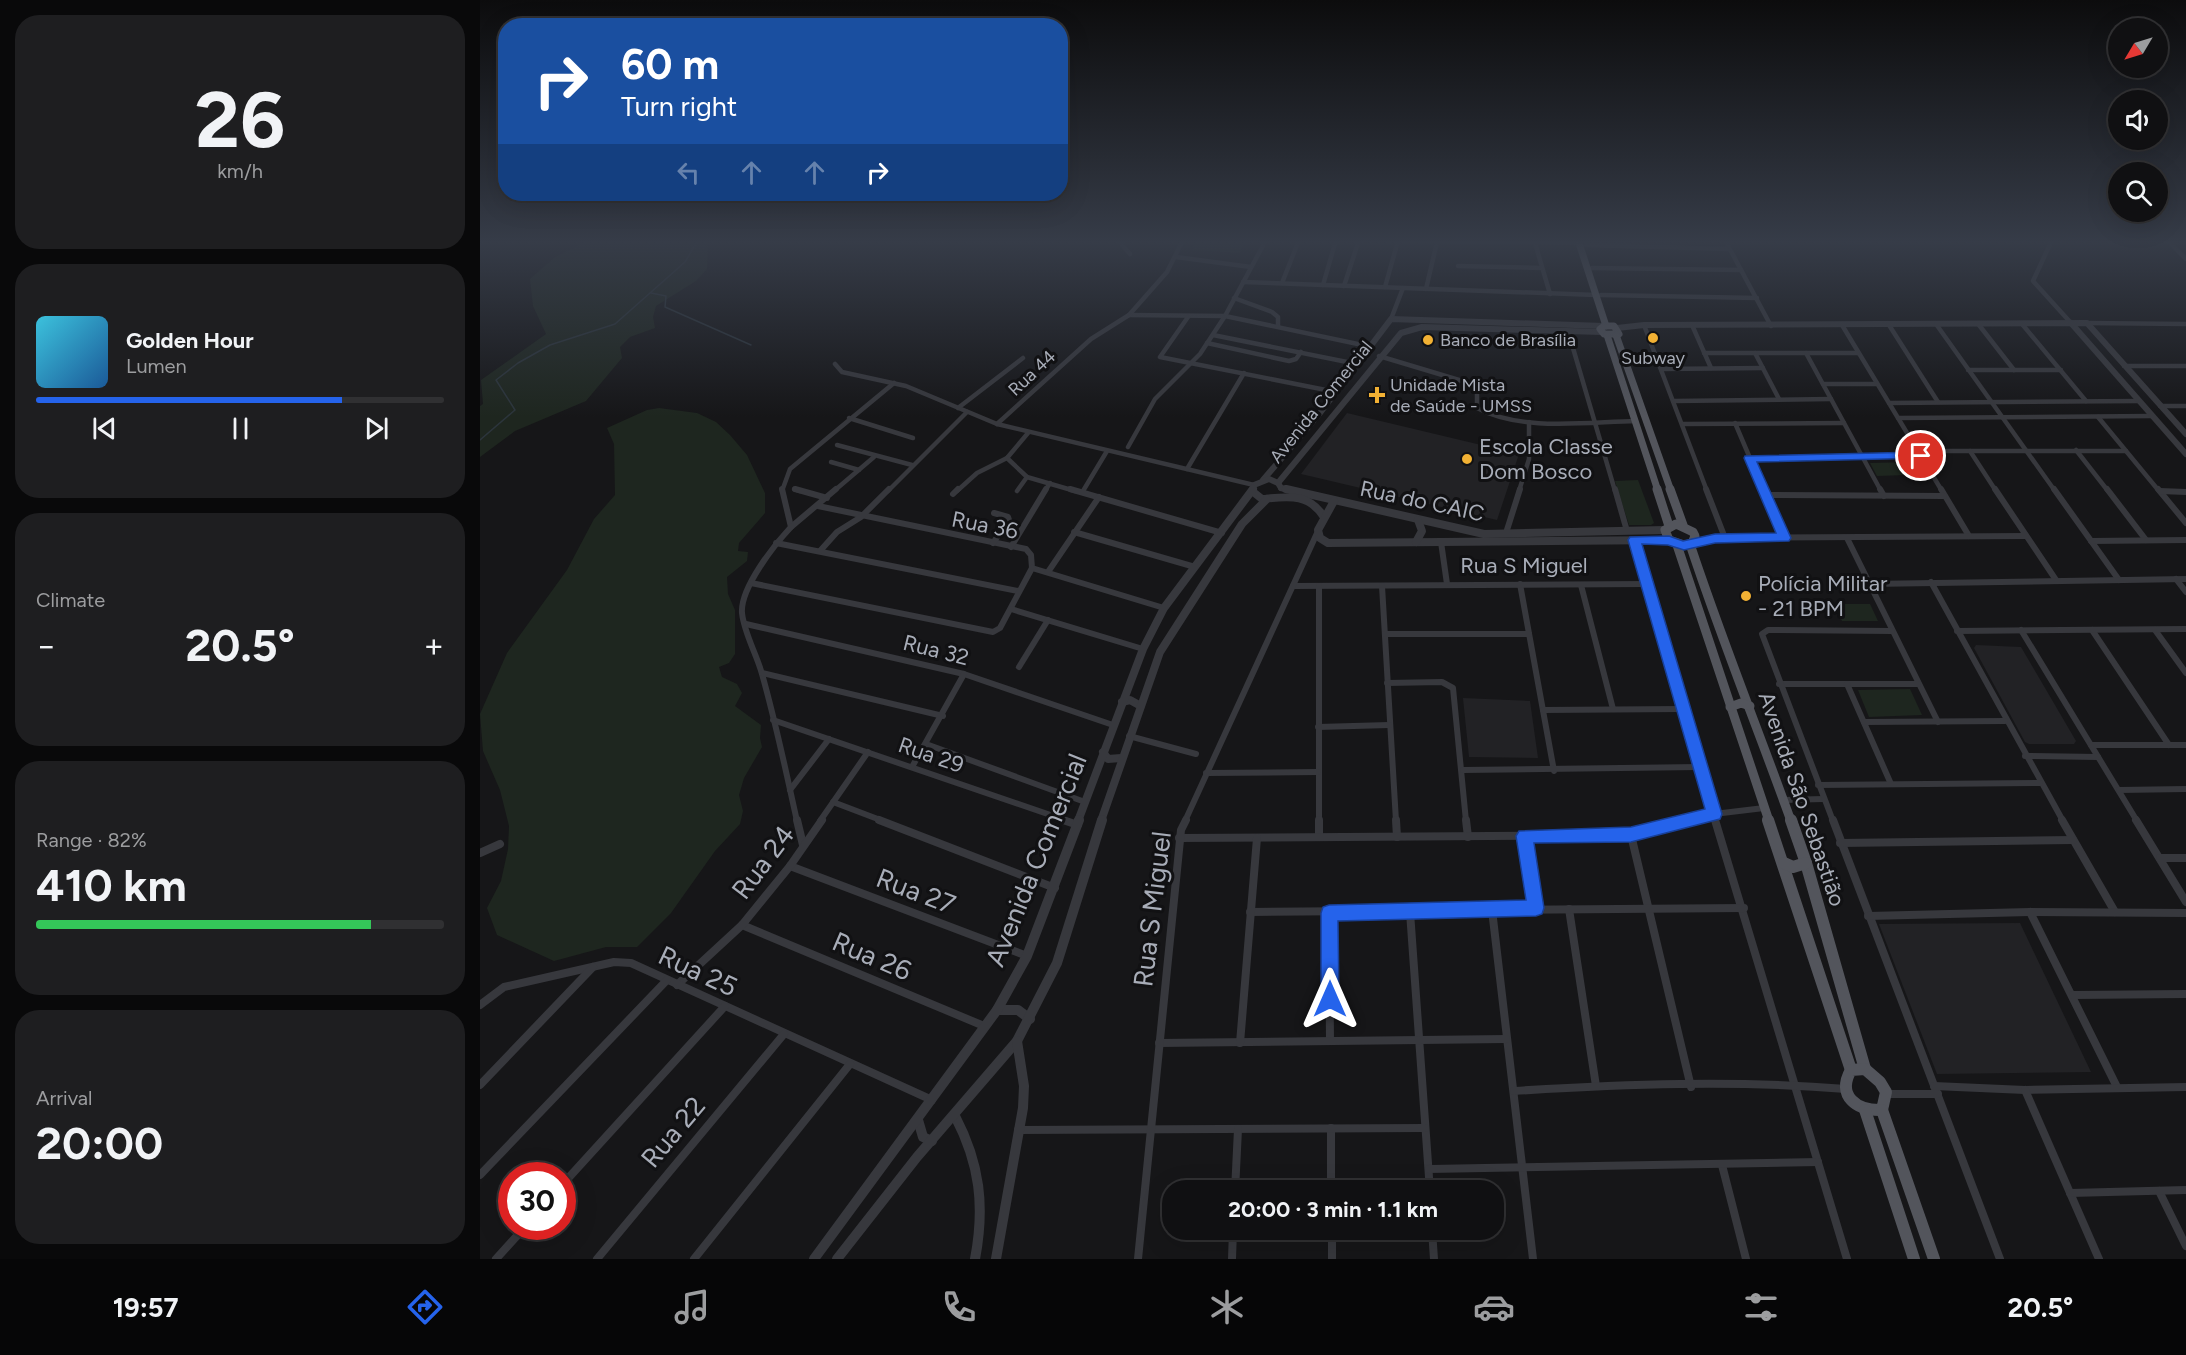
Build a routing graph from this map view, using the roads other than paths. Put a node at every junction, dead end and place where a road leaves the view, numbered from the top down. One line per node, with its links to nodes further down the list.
1 (1234, 298): 9 (street)
2 (1756, 298): 24 (street)
3 (1145, 299): 8 (street, Rua 44)
4 (1236, 299): 22 (street)
5 (1399, 299): 12 (street)
6 (1600, 299): 26 (main road)
7 (2049, 299): 14 (street)
8 (1129, 315): 10 (street); 85 (street, Rua 44)
9 (1225, 316): 10 (street); 22 (street); 31 (street)
10 (1188, 317): 42 (street)
11 (1409, 319): 12 (street, Avenida Comercial); 25 (street); 26 (street, Avenida Comercial)
12 (1390, 322): 30 (street); 33 (street, Avenida Comercial)
13 (2086, 322): 14 (street); 21 (street); 28 (street)
14 (2071, 323): 16 (street); 29 (street)
15 (1936, 324): 19 (street); 20 (street); 51 (street)
16 (2022, 324): 20 (street); 53 (street)
17 (1644, 325): 23 (street); 26 (street); 50 (street)
18 (1842, 325): 19 (street); 24 (street); 38 (street)
19 (1889, 325): 66 (street)
20 (1979, 325): 52 (street)
21 (2185, 325)
22 (1278, 326): 33 (street)
23 (1692, 326): 24 (street); 35 (street)
24 (1771, 326)
25 (1412, 328): 27 (street, Avenida Comercial); 30 (street, Avenida Comercial)
26 (1609, 330): 27 (street, Avenida Comercial); 81 (main road); 133 (main road)
27 (1568, 331): 80 (street)
28 (2094, 331): 29 (street); 46 (street)
29 (2079, 332): 63 (street)
30 (1401, 333): 40 (street, Avenida Comercial)
31 (1213, 334): 32 (street); 34 (street)
32 (1207, 343): 34 (street); 39 (street)
33 (1372, 347): 45 (street, Avenida Comercial)
34 (1301, 352): 45 (street)
35 (1704, 353): 36 (street); 48 (street)
36 (1755, 353): 37 (street); 49 (street)
37 (1806, 353): 38 (street); 57 (street)
38 (1858, 353): 58 (street)
39 (1200, 354): 42 (street); 44 (street)
40 (1379, 357): 59 (street, Avenida Comercial); 82 (street)
41 (1023, 358): 71 (street)
42 (1190, 362): 44 (street); 91 (street)
43 (835, 364): 56 (street)
44 (1203, 364): 54 (street)
45 (1357, 364): 55 (street, Avenida Comercial)
46 (2124, 366): 47 (street); 69 (street)
47 (2186, 366)
48 (1711, 368): 49 (street); 50 (street)
49 (1763, 368): 61 (street)
50 (1661, 369): 64 (street)
51 (1968, 370): 52 (street); 67 (street)
52 (2014, 370): 53 (street)
53 (2061, 370): 65 (street)
54 (1244, 373): 60 (street); 105 (street)
55 (1346, 380): 59 (street); 60 (street, Avenida Comercial)
56 (894, 383): 71 (street); 77 (street)
57 (1823, 384): 58 (street); 62 (street)
58 (1876, 384): 68 (street)
59 (1354, 389): 79 (street, Avenida Comercial)
60 (1336, 392): 73 (street, Avenida Comercial)
61 (1779, 399): 62 (street); 64 (street)
62 (1831, 399): 84 (street)
63 (2139, 400): 65 (street); 74 (street)
64 (1674, 401): 86 (street)
65 (2086, 401): 67 (street)
66 (1938, 402): 67 (street); 68 (street)
67 (1992, 402): 75 (street)
68 (1888, 403): 78 (street)
69 (2160, 406): 70 (street); 88 (street)
70 (2186, 406)
71 (958, 408): 72 (street)
72 (967, 412): 85 (street); 104 (street)
73 (1320, 413): 79 (street); 108 (street, Avenida Comercial)
74 (2152, 416): 76 (street); 98 (street)
75 (2003, 417): 76 (street); 78 (street); 95 (street)
76 (2098, 417): 96 (street)
77 (849, 418): 89 (street); 134 (street)
78 (1898, 418): 97 (street)
79 (1329, 420): 110 (street, Avenida Comercial)
80 (1594, 421): 81 (street); 82 (street); 138 (street)
81 (1636, 421): 135 (main road)
82 (1529, 422): 141 (street)
83 (1735, 423): 84 (street); 86 (street); 102 (street)
84 (1844, 423): 100 (street)
85 (997, 424): 87 (street)
86 (1683, 424): 144 (street)
87 (1028, 433): 93 (street); 101 (street)
88 (2186, 434)
89 (913, 438)
90 (837, 446): 99 (street)
91 (1128, 447)
92 (2076, 450): 95 (street); 96 (street); 149 (street)
93 (1107, 451): 105 (street); 114 (street)
94 (1970, 451): 95 (street); 97 (street); 142 (street)
95 (2026, 451): 152 (street)
96 (2126, 451): 115 (street)
97 (1919, 453): 100 (street); 121 (street)
98 (2186, 454)
99 (874, 457): 104 (street); 106 (street)
100 (1862, 457): 102 (street); 120 (street)
101 (1007, 458): 107 (street); 117 (street)
102 (1749, 458): 118 (street)
103 (831, 462): 106 (street)
104 (912, 465): 128 (street)
105 (1187, 469): 111 (street)
106 (859, 470): 123 (street)
107 (1027, 477): 109 (street); 113 (street)
108 (1263, 480): 110 (street, Rua do CAIC); 111 (street)
109 (1050, 483): 114 (street); 161 (street)
110 (1280, 485): 119 (street, Avenida Comercial); 125 (street, Rua do CAIC)
111 (1253, 488): 124 (street); 140 (street, Avenida Comercial)
112 (794, 489): 123 (street)
113 (1017, 491)
114 (1083, 491): 122 (street)
115 (2160, 491): 116 (street); 131 (street)
116 (2186, 492)
117 (953, 494)
118 (1767, 495): 120 (street); 145 (street)
119 (1277, 496): 124 (street); 129 (street)
120 (1884, 496): 121 (street)
121 (1944, 496): 143 (street)
122 (1099, 497): 139 (street); 140 (street)
123 (827, 498): 126 (street)
124 (1267, 499): 160 (street, Avenida Comercial)
125 (1334, 501): 129 (street); 130 (street, Rua do CAIC)
126 (818, 506): 128 (street, Rua 36); 134 (street)
127 (994, 513): 158 (street)
128 (861, 517): 158 (street, Rua 36); 163 (street)
129 (1324, 517): 136 (street)
130 (1418, 520): 132 (street, Rua do CAIC); 154 (street)
131 (2186, 523)
132 (1438, 525): 137 (street, Rua do CAIC); 155 (street)
133 (1683, 525): 135 (main road); 147 (main road)
134 (791, 527): 157 (street)
135 (1667, 528): 138 (street, Rua do CAIC); 156 (main road, Avenida São Sebastião)
136 (1318, 530): 159 (street); 162 (street)
137 (1461, 531): 141 (street, Rua do CAIC); 151 (street)
138 (1627, 531): 141 (street, Rua do CAIC)
139 (1074, 532): 164 (street); 166 (street)
140 (1222, 533): 153 (street, Avenida Comercial)
141 (1506, 533)
142 (2026, 536): 143 (street); 169 (street)
143 (1969, 537): 146 (street)
144 (1725, 538): 145 (street); 147 (street)
145 (1785, 538): 146 (street)
146 (1846, 538): 176 (street)
147 (1692, 539): 156 (main road); 206 (main road, Avenida São Sebastião)
148 (1635, 540): 151 (street, Rua S Miguel); 156 (street, Rua S Miguel); 175 (street)
149 (2146, 540): 150 (street); 152 (street)
150 (2186, 540)
151 (1457, 541): 155 (street, Rua S Miguel)
152 (2091, 541): 170 (street)
153 (1215, 542): 160 (street); 164 (street, Avenida Comercial)
154 (1416, 542): 155 (street, Rua S Miguel); 159 (street, Rua S Miguel)
155 (1438, 542): 173 (street)
156 (1673, 542): 207 (main road, Avenida São Sebastião)
157 (776, 543): 163 (street); 172 (street)
158 (993, 543): 161 (street, Rua 36)
159 (1328, 543): 162 (street, Rua S Miguel)
160 (1228, 545): 205 (street, Avenida Comercial)
161 (1011, 547): 165 (street, Rua 36)
162 (1309, 550): 178 (street, Rua S Miguel)
163 (820, 551): 181 (street)
164 (1195, 567): 183 (street, Avenida Comercial)
165 (1032, 568): 166 (street, Rua 36); 181 (street)
166 (1048, 572): 183 (street, Rua 36)
167 (2176, 579): 168 (street); 170 (street); 182 (street)
168 (2186, 579)
169 (2056, 580): 170 (street); 171 (street)
170 (2119, 580)
171 (1931, 582): 176 (street); 192 (street)
172 (751, 583): 184 (street); 186 (street)
173 (1447, 584): 174 (street, Rua S Miguel); 180 (street, Rua S Miguel)
174 (1520, 584): 177 (street, Rua S Miguel); 194 (street)
175 (1646, 584): 177 (street, Rua S Miguel); 209 (street)
176 (1869, 584): 191 (street)
177 (1581, 585): 208 (street)
178 (1293, 586): 179 (street, Rua S Miguel); 235 (street, Rua S Miguel)
179 (1318, 586): 180 (street, Rua S Miguel); 218 (street)
180 (1382, 586): 193 (street)
181 (1018, 591): 184 (street)
182 (2186, 592)
183 (1164, 608): 195 (street, Avenida Comercial)
184 (1011, 609): 185 (street)
185 (1048, 620): 195 (street); 196 (street)
186 (746, 624): 197 (street); 199 (street, Rua 32)
187 (2186, 629): 190 (street)
188 (2021, 630): 189 (street); 192 (street); 222 (street)
189 (2092, 630): 190 (street); 223 (street)
190 (2155, 630): 198 (street)
191 (1892, 631): 201 (street); 203 (street)
192 (1957, 631): 213 (street)
193 (1384, 633): 194 (street); 200 (street)
194 (1528, 634): 210 (street)
195 (1143, 649): 204 (street, Avenida Comercial)
196 (1019, 667)
197 (762, 673): 211 (street); 212 (street)
198 (2186, 673)
199 (964, 674): 211 (street); 216 (street, Rua 32)
200 (1387, 683): 217 (street); 233 (street)
201 (1779, 684): 202 (street); 238 (street)
202 (1847, 684): 203 (street); 214 (street)
203 (1918, 684): 215 (street)
204 (1122, 702): 205 (street); 216 (street, Avenida Comercial)
205 (1139, 705): 219 (street, Avenida Comercial)
206 (1750, 706): 207 (main road); 244 (main road, Avenida São Sebastião)
207 (1730, 707): 247 (main road, Avenida São Sebastião)
208 (1613, 709): 209 (street); 210 (street)
209 (1682, 709): 232 (street)
210 (1543, 710): 234 (street)
211 (943, 716): 221 (street)
212 (772, 720): 220 (street, Rua 29); 241 (street)
213 (2006, 721): 215 (street); 228 (street)
214 (1864, 722): 215 (street); 239 (street)
215 (1938, 722)
216 (1113, 725): 226 (street, Avenida Comercial)
217 (1389, 725): 218 (street); 253 (street)
218 (1318, 727): 236 (street)
219 (1129, 736): 227 (street); 230 (street, Avenida Comercial)
220 (829, 739): 225 (street, Rua 29); 241 (street)
221 (926, 744): 231 (street); 246 (street)
222 (2091, 745): 223 (street); 229 (street)
223 (2169, 745): 224 (street)
224 (2186, 745)
225 (868, 752): 231 (street, Rua 29); 245 (street, Rua 24)
226 (1103, 752): 230 (street); 246 (street, Avenida Comercial)
227 (1196, 754)
228 (2025, 756): 229 (street); 237 (street)
229 (2098, 757): 242 (street)
230 (1121, 758): 291 (street, Avenida Comercial)
231 (912, 766): 249 (street, Rua 29)
232 (1699, 767): 234 (street); 248 (street)
233 (1463, 770): 234 (street); 254 (street)
234 (1554, 771)
235 (1206, 772): 236 (street); 255 (street, Rua S Miguel)
236 (1318, 772): 252 (street)
237 (2040, 783): 239 (street); 257 (street)
238 (1818, 784): 239 (street); 243 (street)
239 (1891, 784)
240 (2186, 789): 242 (street)
241 (790, 790): 260 (street)
242 (2119, 790): 262 (street)
243 (1823, 799): 244 (street); 258 (street)
244 (1784, 800): 265 (main road, Avenida São Sebastião)
245 (833, 802): 260 (street, Rua 24); 267 (street)
246 (1085, 802): 249 (street, Avenida Comercial)
247 (1764, 808): 248 (street); 264 (main road, Avenida São Sebastião)
248 (1714, 814): 250 (street); 270 (street)
249 (1077, 825): 267 (street, Avenida Comercial)
250 (1631, 835): 251 (street); 273 (street)
251 (1524, 836): 254 (street); 269 (street)
252 (1319, 837): 253 (street); 256 (street)
253 (1397, 837): 254 (street)
254 (1468, 837)
255 (1179, 838): 256 (street); 298 (street, Rua S Miguel)
256 (1257, 838): 274 (street)
257 (2073, 840): 258 (street); 277 (street)
258 (1840, 843): 280 (street)
259 (500, 844): 261 (street)
260 (803, 845): 266 (street, Rua 24)
261 (480, 853)
262 (2160, 858): 263 (street); 268 (street)
263 (2186, 858)
264 (1784, 863): 265 (main road); 302 (main road, Avenida São Sebastião)
265 (1806, 863): 301 (main road, Avenida São Sebastião)
266 (790, 866): 281 (street, Rua 24); 282 (street, Rua 27)
267 (1055, 888): 282 (street, Avenida Comercial)
268 (2186, 902)
269 (1536, 908): 271 (street); 272 (street)
270 (1744, 908): 273 (street); 304 (street)
271 (1569, 909): 273 (street); 305 (street)
272 (1492, 910): 275 (street); 294 (street)
273 (1650, 910): 306 (street)
274 (1250, 912): 278 (street); 299 (street)
275 (1410, 912): 278 (street); 297 (street)
276 (2030, 912): 277 (street); 280 (street); 287 (street)
277 (2115, 912): 279 (street)
278 (1329, 913): 296 (street)
279 (2186, 913)
280 (1868, 916): 310 (street)
281 (742, 925): 285 (street, Rua 24); 292 (street, Rua 26)
282 (1027, 956): 290 (street, Avenida Comercial)
283 (593, 966): 284 (street, Rua 25); 288 (street, Rua 25); 303 (street)
284 (667, 980): 285 (street, Rua 25); 330 (street)
285 (677, 985): 289 (street, Rua 25)
286 (2186, 994): 287 (street)
287 (2073, 995): 307 (street)
288 (480, 1005)
289 (725, 1006): 293 (street, Rua 25); 329 (street)
290 (997, 1010): 291 (street); 292 (street, Avenida Comercial)
291 (1030, 1019): 295 (street, Avenida Comercial)
292 (984, 1026): 314 (street, Avenida Comercial)
293 (784, 1034): 300 (street, Rua 25); 343 (street, Rua 22)
294 (1506, 1039): 297 (street); 312 (street)
295 (1017, 1041): 317 (street, Avenida Comercial); 323 (street)
296 (1330, 1041): 297 (street); 299 (street)
297 (1419, 1041): 321 (street)
298 (1159, 1043): 299 (street); 319 (street, Rua S Miguel)
299 (1240, 1043)
300 (850, 1064): 314 (street, Rua 25); 344 (street)
301 (1865, 1069): 302 (main road); 313 (main road)
302 (1851, 1070): 309 (main road)
303 (480, 1085)
304 (1795, 1085): 306 (street); 309 (street); 325 (street)
305 (1596, 1086): 306 (street); 312 (street)
306 (1691, 1087)
307 (2117, 1087): 308 (street); 311 (street)
308 (2186, 1087)
309 (1846, 1089): 315 (main road)
310 (1936, 1090): 311 (street); 313 (street); 358 (street)
311 (2025, 1090): 336 (street)
312 (1514, 1091): 327 (street)
313 (1888, 1094): 316 (main road)
314 (932, 1100): 318 (street, Avenida Comercial)
315 (1865, 1110): 316 (main road); 356 (main road)
316 (1882, 1110): 357 (main road)
317 (955, 1116): 324 (street, Avenida Comercial); 347 (street)
318 (918, 1120): 324 (street); 345 (street, Avenida Comercial)
319 (1151, 1128): 322 (street); 323 (street); 349 (street, Rua S Miguel)
320 (1331, 1128): 321 (street); 322 (street); 332 (street)
321 (1425, 1128): 328 (street)
322 (1239, 1129): 331 (street)
323 (1018, 1130): 348 (street)
324 (932, 1141): 346 (street, Avenida Comercial)
325 (1818, 1162): 326 (street); 355 (street)
326 (1722, 1165): 327 (street); 354 (street)
327 (1522, 1166): 328 (street); 353 (street)
328 (1429, 1169): 333 (street)
329 (576, 1170)
330 (480, 1175)
331 (1236, 1180)
332 (1331, 1180)
333 (1430, 1180)
334 (2186, 1190): 335 (street)
335 (2159, 1191): 336 (street); 341 (street)
336 (2070, 1193): 359 (street)
337 (513, 1240): 342 (street)
338 (1233, 1240): 350 (street)
339 (1332, 1240): 351 (street)
340 (1433, 1240): 352 (street)
341 (2186, 1246)
342 (496, 1259)
343 (597, 1259)
344 (694, 1259)
345 (814, 1259)
346 (837, 1259)
347 (975, 1259)
348 (996, 1259)
349 (1138, 1259)
350 (1232, 1259)
351 (1332, 1259)
352 (1434, 1259)
353 (1533, 1259)
354 (1746, 1259)
355 (1847, 1259)
356 (1914, 1259)
357 (1934, 1259)
358 (2000, 1259)
359 (2099, 1259)

